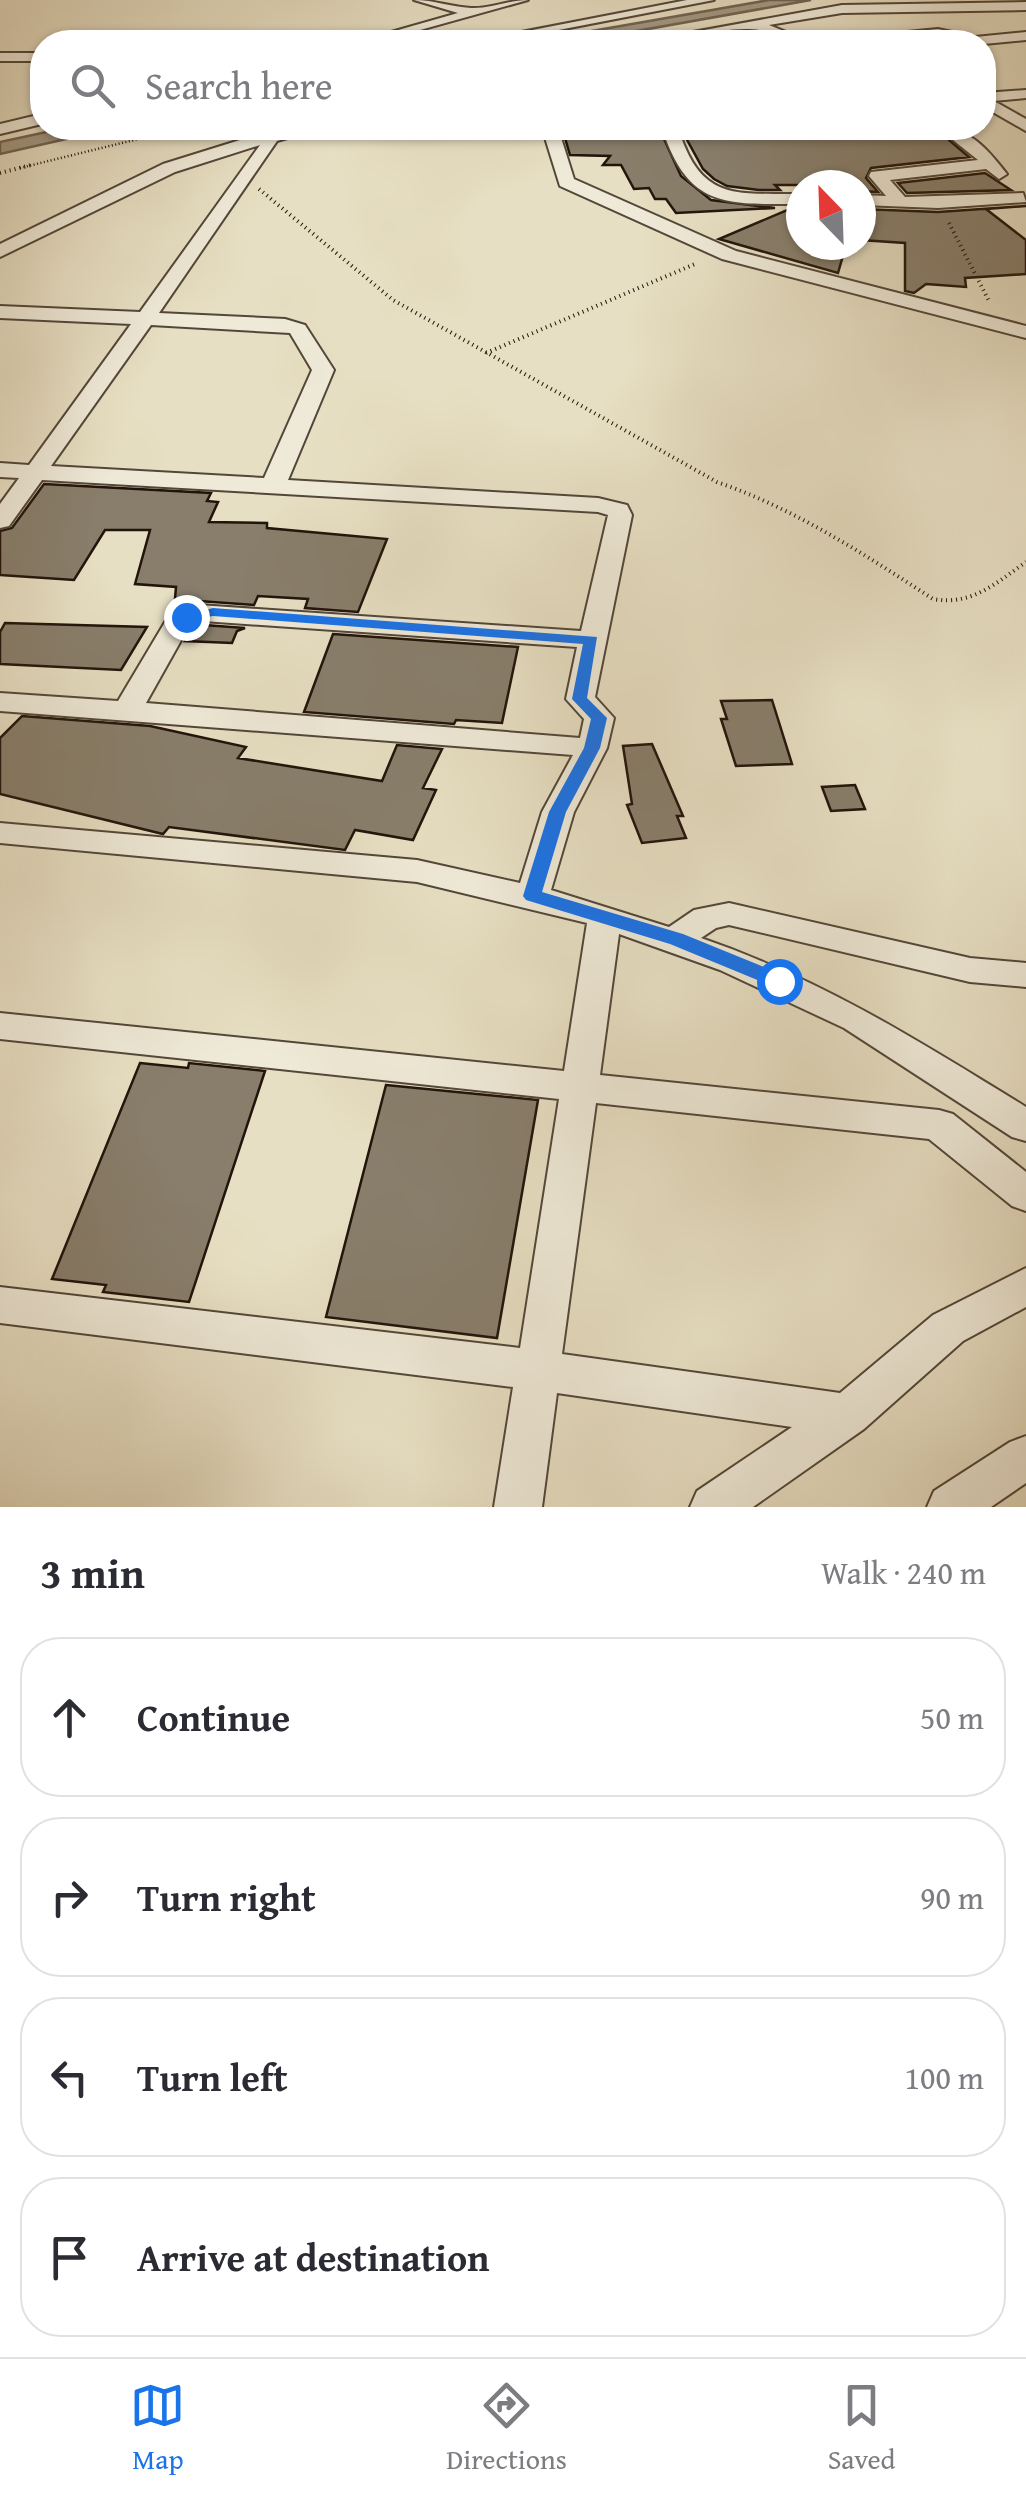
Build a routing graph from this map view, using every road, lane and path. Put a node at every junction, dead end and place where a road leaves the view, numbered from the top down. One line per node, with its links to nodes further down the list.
1 (420, 0): 5 (street)
2 (515, 2): 5 (street); 6 (street)
3 (696, 2): 6 (street); 7 (street)
4 (1026, 6): 7 (street)
5 (474, 13): 8 (street)
6 (588, 23): 9 (street)
7 (751, 23): 10 (street); 11 (street)
8 (409, 30)
9 (547, 30)
10 (712, 30)
11 (771, 30)
12 (1026, 36): 13 (street)
13 (996, 39)
14 (0, 57): 15 (street)
15 (30, 57)
16 (1026, 94): 17 (street)
17 (996, 98)
18 (996, 107): 20 (street)
19 (30, 122): 21 (street)
20 (1026, 126)
21 (0, 129)
22 (134, 140): 30 (path)
23 (263, 140): 36 (street)
24 (269, 140): 40 (street)
25 (271, 140): 42 (path)
26 (554, 140): 37 (street)
27 (675, 140): 32 (street)
28 (965, 140): 29 (street)
29 (987, 164): 31 (street); 34 (street)
30 (0, 172)
31 (1024, 194): 35 (street)
32 (786, 198)
33 (876, 201): 34 (street)
34 (901, 202): 35 (street)
35 (938, 203): 39 (path)
36 (0, 251)
37 (722, 252): 39 (street); 42 (path)
38 (0, 312): 40 (street)
39 (973, 318): 41 (street)
40 (145, 319): 44 (street); 45 (street)
41 (1026, 332)
42 (486, 353): 47 (path)
43 (0, 470): 44 (street)
44 (36, 472): 45 (street); 46 (street)
45 (273, 486): 48 (street)
46 (0, 521)
47 (1025, 564)
48 (592, 640): 50 (street); 51 (street)
49 (0, 702): 50 (street)
50 (127, 710): 51 (street)
51 (592, 748): 53 (street)
52 (0, 833): 53 (street)
53 (532, 896): 54 (street)
54 (605, 916): 55 (street); 58 (street)
55 (676, 939): 56 (street); 59 (street)
56 (1026, 975)
57 (0, 1026): 58 (street)
58 (578, 1086): 60 (street); 63 (street)
59 (1026, 1126)
60 (1026, 1195)
61 (1026, 1286): 64 (street)
62 (0, 1305): 63 (street)
63 (537, 1370): 64 (street); 66 (street)
64 (848, 1415): 67 (street)
65 (1026, 1456): 68 (street)
66 (518, 1507)
67 (714, 1507)
68 (951, 1507)

